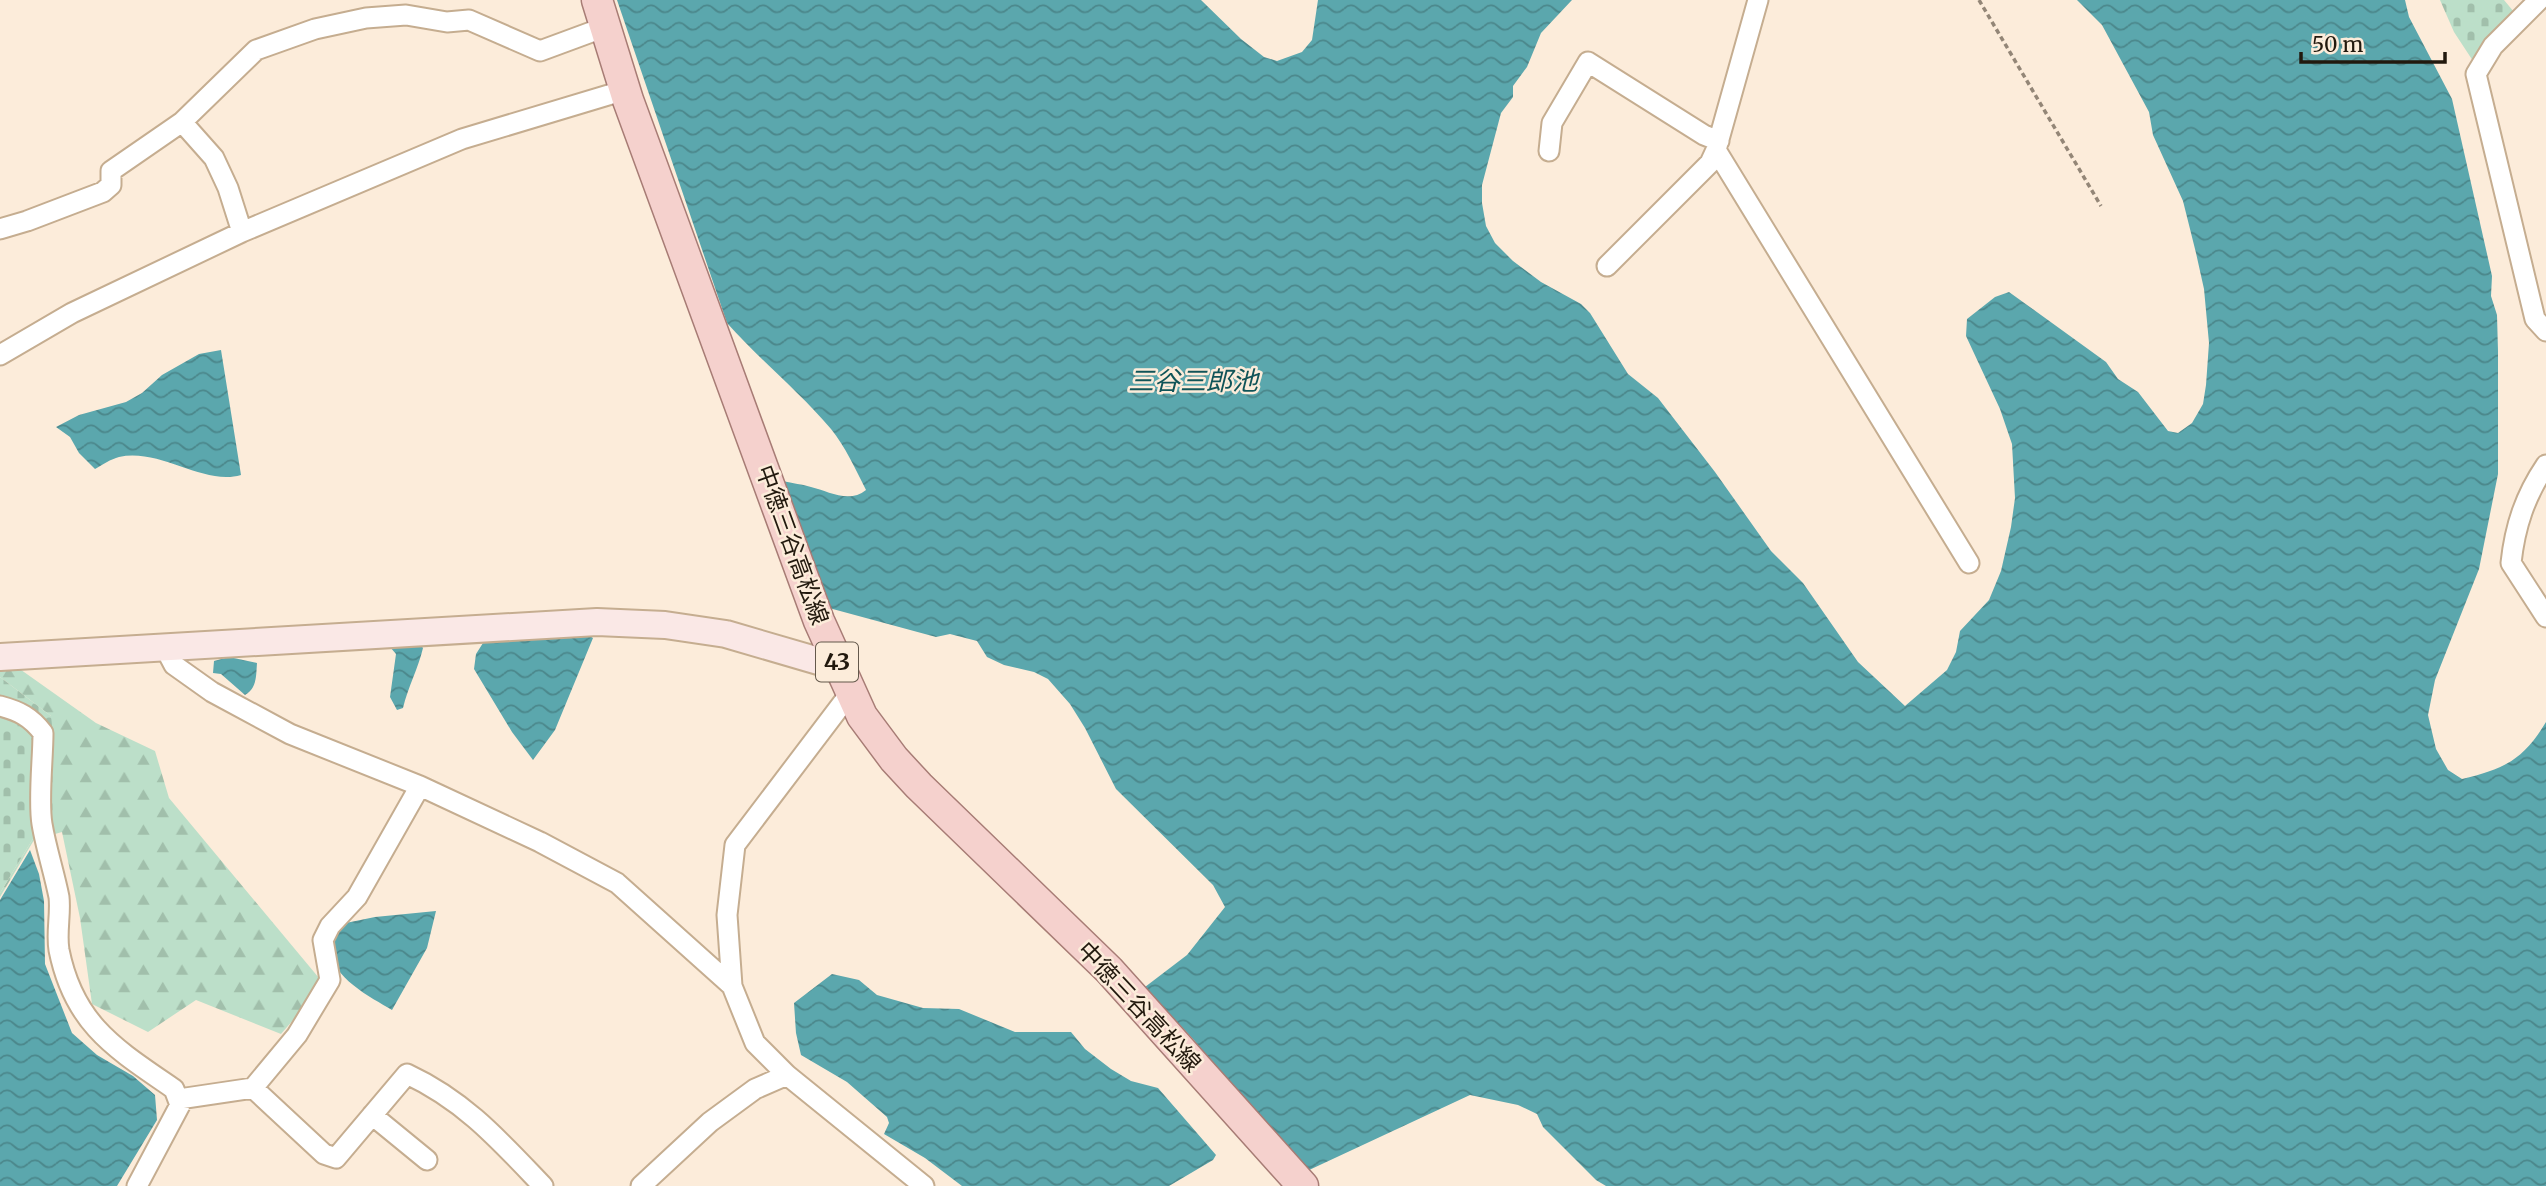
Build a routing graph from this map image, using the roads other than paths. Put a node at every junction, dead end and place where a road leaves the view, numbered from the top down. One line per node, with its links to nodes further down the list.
1 (1758, 0): 6 (street)
2 (2539, 0): 11 (street)
3 (601, 13): 4 (main road, 中徳三谷高松線 / 43); 5 (street)
4 (625, 89): 9 (street); 18 (main road, 中徳三谷高松線 / 43)
5 (181, 122): 8 (street); 9 (street)
6 (1718, 145): 7 (street); 10 (street); 14 (street)
7 (1549, 151)
8 (0, 229)
9 (242, 232): 12 (street)
10 (1607, 266)
11 (2546, 331)
12 (0, 355)
13 (2546, 465): 15 (street)
14 (1969, 563)
15 (2546, 617)
16 (165, 648): 17 (street); 18 (street); 20 (street)
17 (0, 657)
18 (845, 680): 21 (street); 31 (main road, 中徳三谷高松線 / 43)
19 (0, 706): 24 (street)
20 (420, 786): 21 (street); 23 (street)
21 (732, 986): 22 (street)
22 (787, 1075): 29 (street); 30 (street)
23 (253, 1088): 24 (street); 25 (street)
24 (179, 1099): 27 (street)
25 (372, 1115): 26 (street); 28 (street)
26 (427, 1160)
27 (137, 1186)
28 (543, 1186)
29 (641, 1186)
30 (924, 1186)
31 (1303, 1186)

